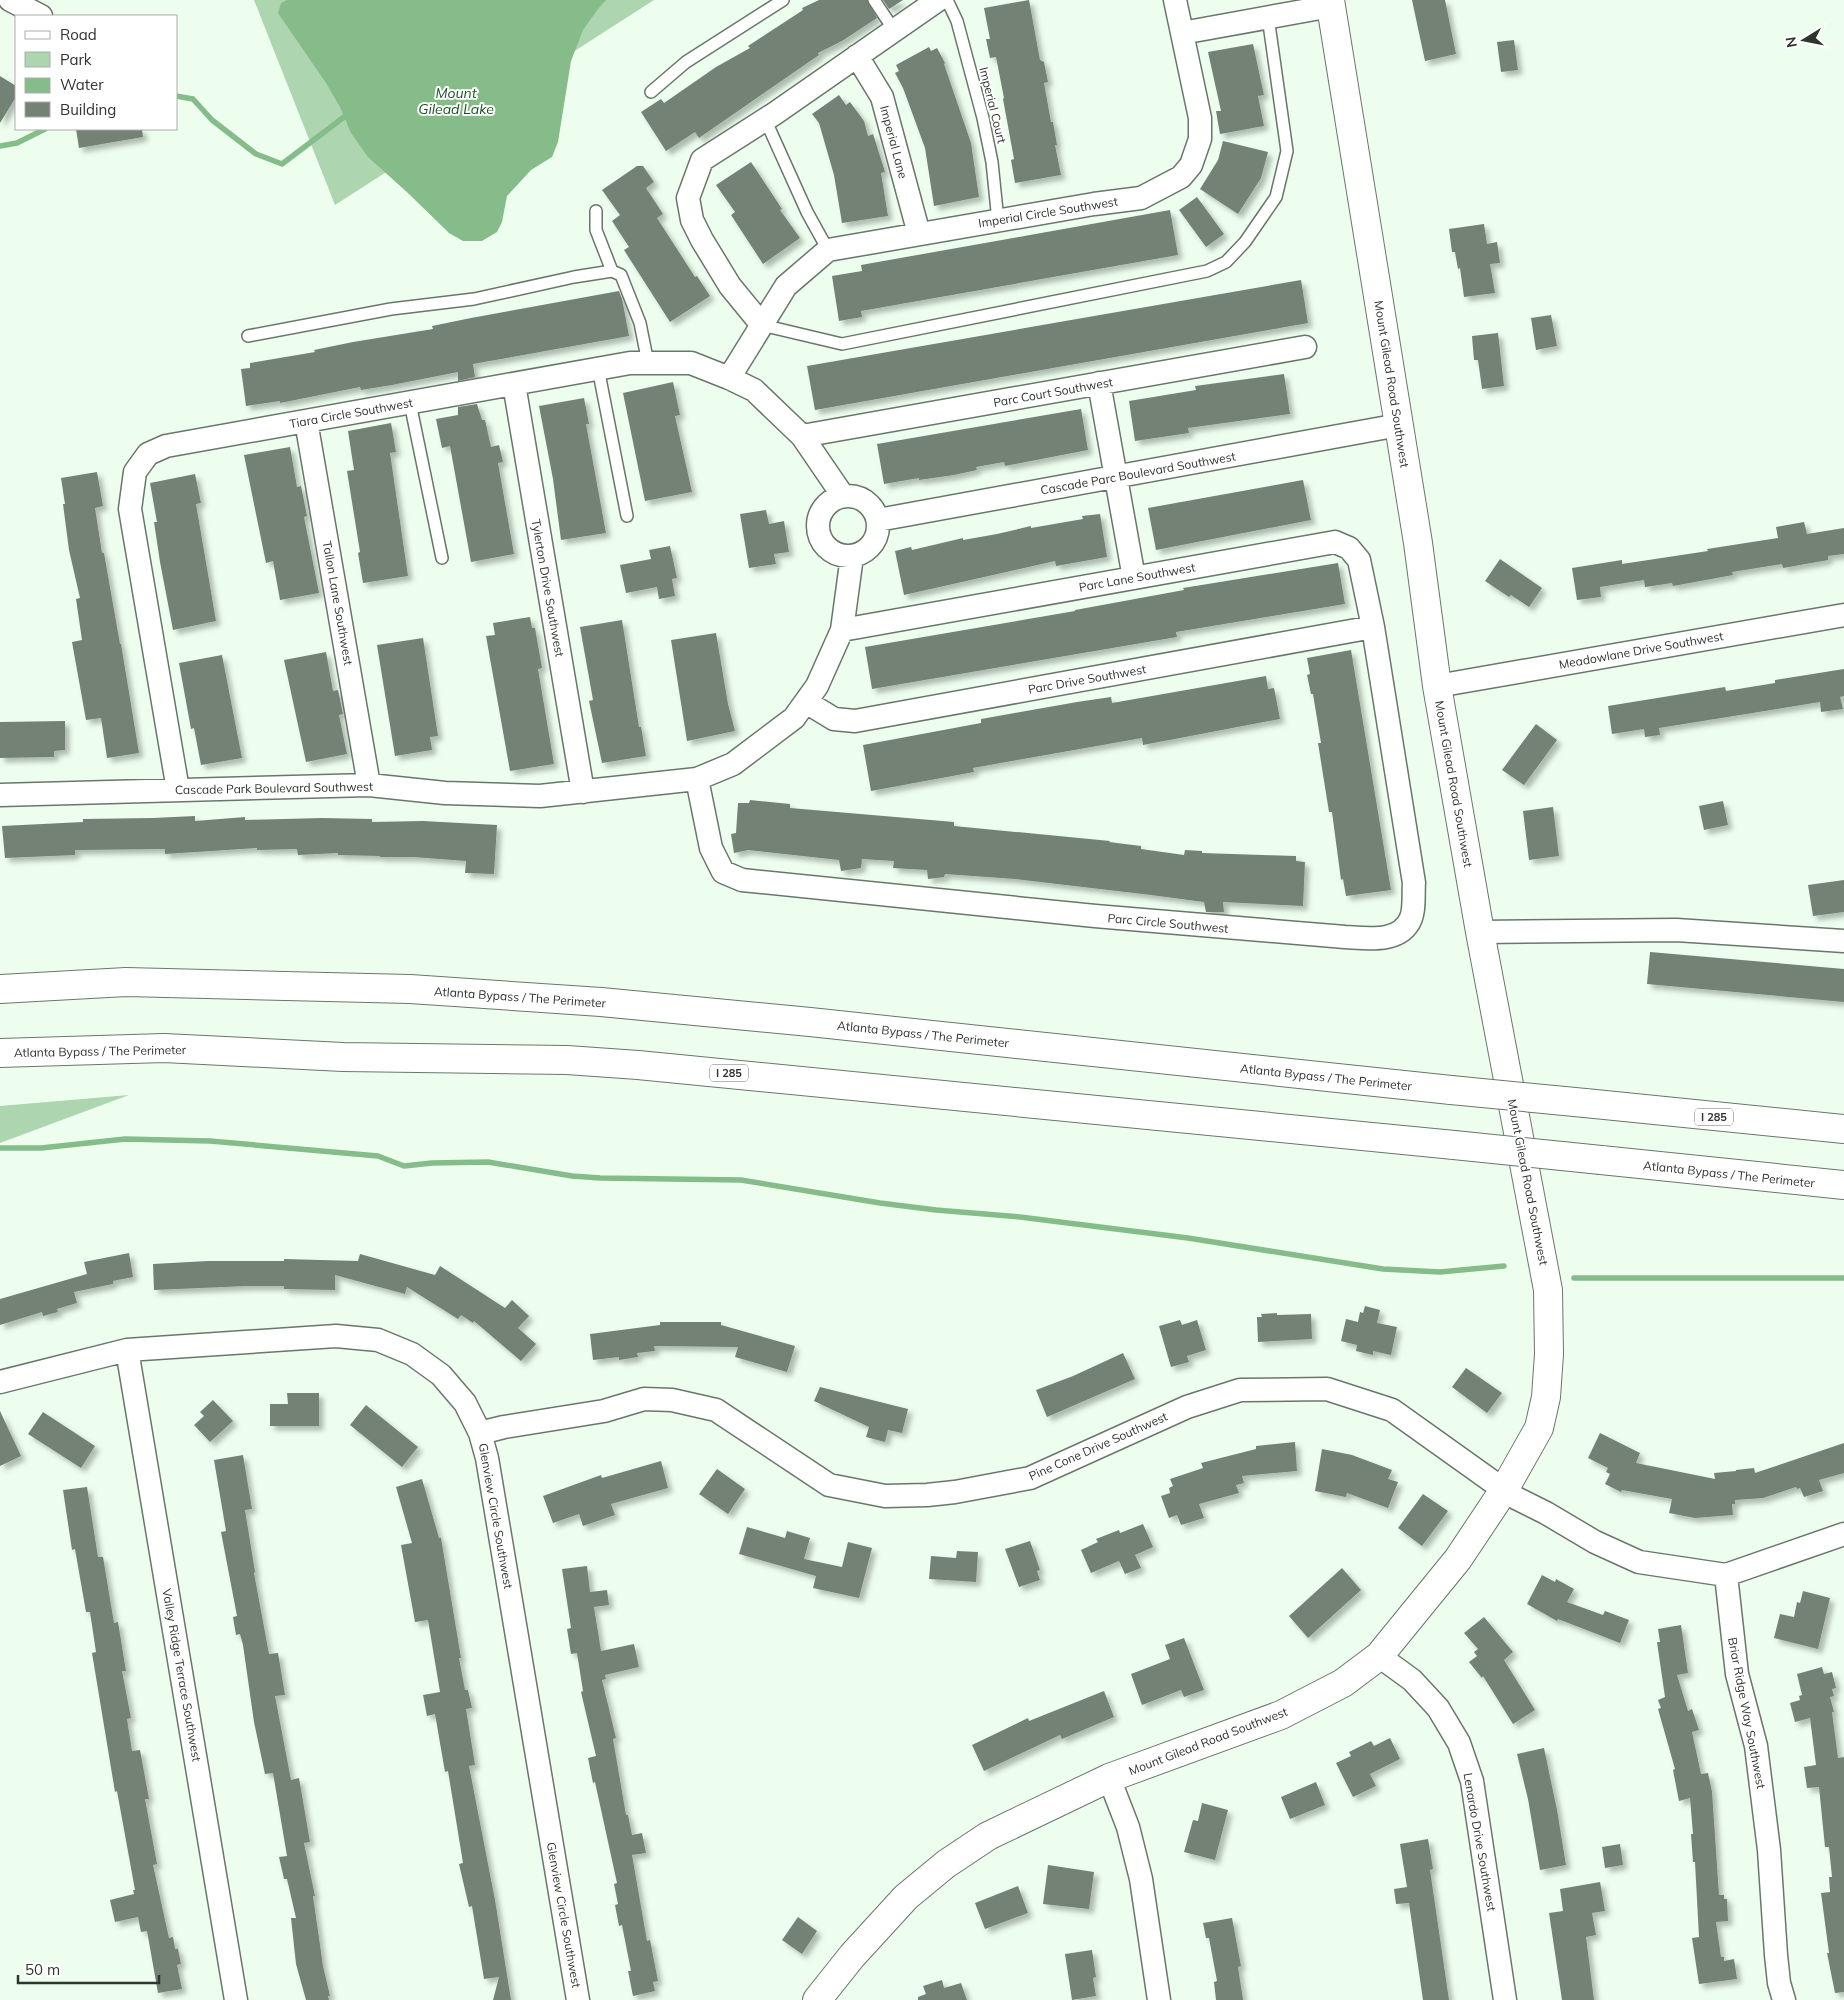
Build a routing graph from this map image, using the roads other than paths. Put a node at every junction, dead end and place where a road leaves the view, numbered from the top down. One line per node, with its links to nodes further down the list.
1 (10, 0): 8 (street)
2 (783, 0): 13 (lane)
3 (874, 0): 10 (lane)
4 (938, 0): 10 (street)
5 (948, 0): 16 (lane, Imperial Court)
6 (1175, 0): 11 (street, Imperial Circle Southwest)
7 (1330, 3): 9 (street); 30 (main road, Mount Gilead Road Southwest)
8 (39, 15)
9 (1268, 17): 11 (street); 20 (lane)
10 (894, 30): 12 (street)
11 (1182, 33): 16 (street, Imperial Circle Southwest)
12 (857, 56): 14 (street); 17 (street, Imperial Lane)
13 (651, 92)
14 (765, 119): 18 (lane); 20 (street)
15 (596, 211): 19 (lane)
16 (998, 220): 17 (street, Imperial Circle Southwest)
17 (919, 234): 18 (street, Imperial Circle Southwest)
18 (828, 250): 20 (street)
19 (612, 271): 21 (lane); 23 (lane)
20 (762, 325): 25 (street)
21 (248, 336)
22 (1305, 347): 26 (street, Parc Court Southwest)
23 (648, 363): 24 (street, Tiara Circle Southwest); 25 (street, Tiara Circle Southwest)
24 (598, 368): 27 (street, Tiara Circle Southwest); 34 (lane)
25 (730, 378): 31 (street, Tiara Circle Southwest)
26 (1099, 383): 31 (street, Parc Court Southwest); 32 (street)
27 (514, 384): 28 (street, Tiara Circle Southwest); 47 (street, Tylerton Drive Southwest)
28 (410, 402): 29 (street, Tiara Circle Southwest); 37 (lane)
29 (306, 421): 45 (street, Tallon Lane Southwest); 46 (street, Tiara Circle Southwest)
30 (1399, 425): 32 (street, Cascade Parc Boulevard Southwest); 42 (main road, Mount Gilead Road Southwest)
31 (802, 436): 33 (street, Tiara Circle Southwest)
32 (1115, 477): 35 (street, Cascade Parc Boulevard Southwest); 38 (street)
33 (842, 496): 35 (street); 36 (street)
34 (627, 516)
35 (878, 520): 36 (street)
36 (852, 556): 41 (street)
37 (442, 558)
38 (1134, 578): 40 (street, Parc Lane Southwest); 41 (street, Parc Lane Southwest)
39 (1844, 615): 42 (street, Meadowlane Drive Southwest)
40 (1373, 627): 43 (street, Parc Drive Southwest); 44 (street, Parc Circle Southwest)
41 (842, 630): 43 (street)
42 (1437, 686): 49 (main road, Mount Gilead Road Southwest)
43 (806, 702): 44 (street)
44 (697, 779): 47 (street, Cascade Park Boulevard Southwest)
45 (369, 785): 46 (street, Cascade Park Boulevard Southwest); 47 (street, Cascade Park Boulevard Southwest)
46 (178, 790): 48 (street, Cascade Park Boulevard Southwest)
47 (583, 792)
48 (0, 795)
49 (1480, 932): 50 (street); 58 (main road, Mount Gilead Road Southwest)
50 (1844, 941)
51 (0, 989): 53 (main road, Atlanta Bypass / The Perimeter / I 285, bridge)
52 (0, 1053): 54 (main road, Atlanta Bypass / The Perimeter / I 285, bridge)
53 (1844, 1129)
54 (1844, 1186)
55 (127, 1350): 56 (street, Glenview Circle Southwest); 57 (street, Glenview Circle Southwest); 63 (street, Valley Ridge Terrace Southwest)
56 (0, 1382)
57 (480, 1433): 58 (street, Pine Cone Drive Southwest); 64 (street, Glenview Circle Southwest)
58 (1504, 1490): 60 (street, Pine Cone Drive Southwest); 61 (main road, Mount Gilead Road Southwest)
59 (1844, 1534): 60 (street)
60 (1726, 1575): 68 (street, Briar Ridge Way Southwest)
61 (1380, 1656): 62 (main road, Mount Gilead Road Southwest); 67 (street, Lenardo Drive Southwest)
62 (1109, 1778): 65 (main road, Mount Gilead Road Southwest); 66 (street)
63 (236, 2000)
64 (578, 2000)
65 (817, 2000)
66 (1159, 2000)
67 (1505, 2000)
68 (1784, 2000)

